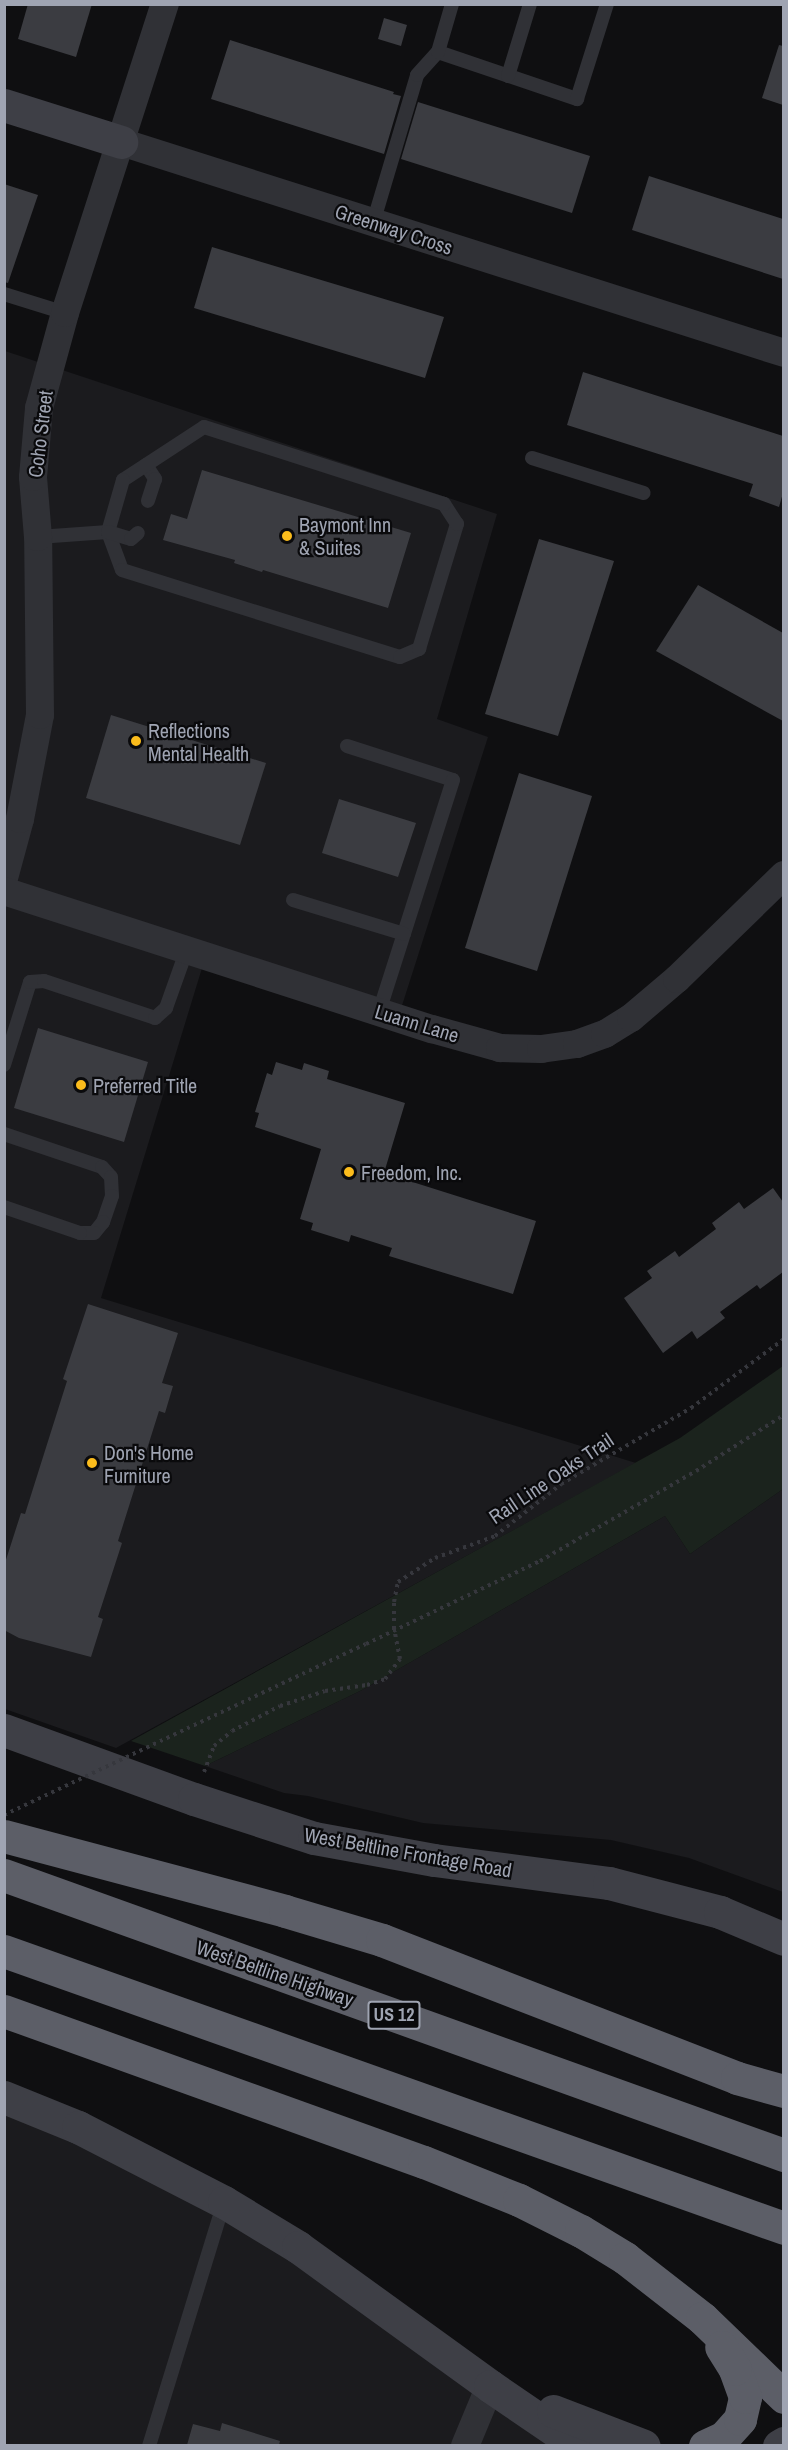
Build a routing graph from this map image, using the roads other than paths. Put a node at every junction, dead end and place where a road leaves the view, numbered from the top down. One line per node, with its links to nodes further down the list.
1 (165, 4): 8 (street, Coho Street)
2 (452, 4): 5 (lane)
3 (530, 4): 6 (lane)
4 (607, 4): 6 (lane)
5 (438, 52): 6 (lane); 9 (lane)
6 (508, 76)
7 (4, 105): 8 (street, Greenway Cross)
8 (121, 142): 9 (street, Greenway Cross); 11 (street, Coho Street)
9 (374, 223): 12 (street, Greenway Cross)
10 (4, 294): 11 (lane)
11 (65, 313): 19 (street, Coho Street)
12 (783, 353)
13 (532, 458): 15 (lane)
14 (146, 465): 16 (lane); 17 (lane); 17 (lane)
15 (644, 493)
16 (148, 501)
17 (108, 532): 18 (lane); 19 (lane)
18 (138, 533)
19 (38, 537): 22 (street, Coho Street)
20 (347, 746): 25 (lane)
21 (783, 874): 27 (street, Luann Lane)
22 (4, 878)
23 (4, 891): 26 (street, Luann Lane)
24 (293, 900): 25 (lane)
25 (404, 934): 27 (lane)
26 (187, 949): 27 (street, Luann Lane); 28 (lane)
27 (379, 1012)
28 (4, 1065)
29 (4, 1134): 30 (lane)
30 (4, 1207)
31 (4, 1730): 34 (street, West Beltline Frontage Road)
32 (4, 1836): 37 (highway)
33 (4, 1875): 39 (highway, West Beltline Highway / US 12)
34 (783, 1939)
35 (4, 1951): 41 (highway)
36 (4, 2011): 42 (highway)
37 (783, 2091)
38 (4, 2097): 40 (street)
39 (783, 2155)
40 (224, 2202): 43 (street); 46 (lane)
41 (783, 2228)
42 (702, 2318): 44 (highway); 50 (highway)
43 (490, 2386): 47 (street); 48 (street); 49 (street)
44 (783, 2397)
45 (783, 2443): 51 (street)
46 (148, 2445)
47 (465, 2445)
48 (578, 2445)
49 (644, 2445)
50 (705, 2445)
51 (779, 2445)

